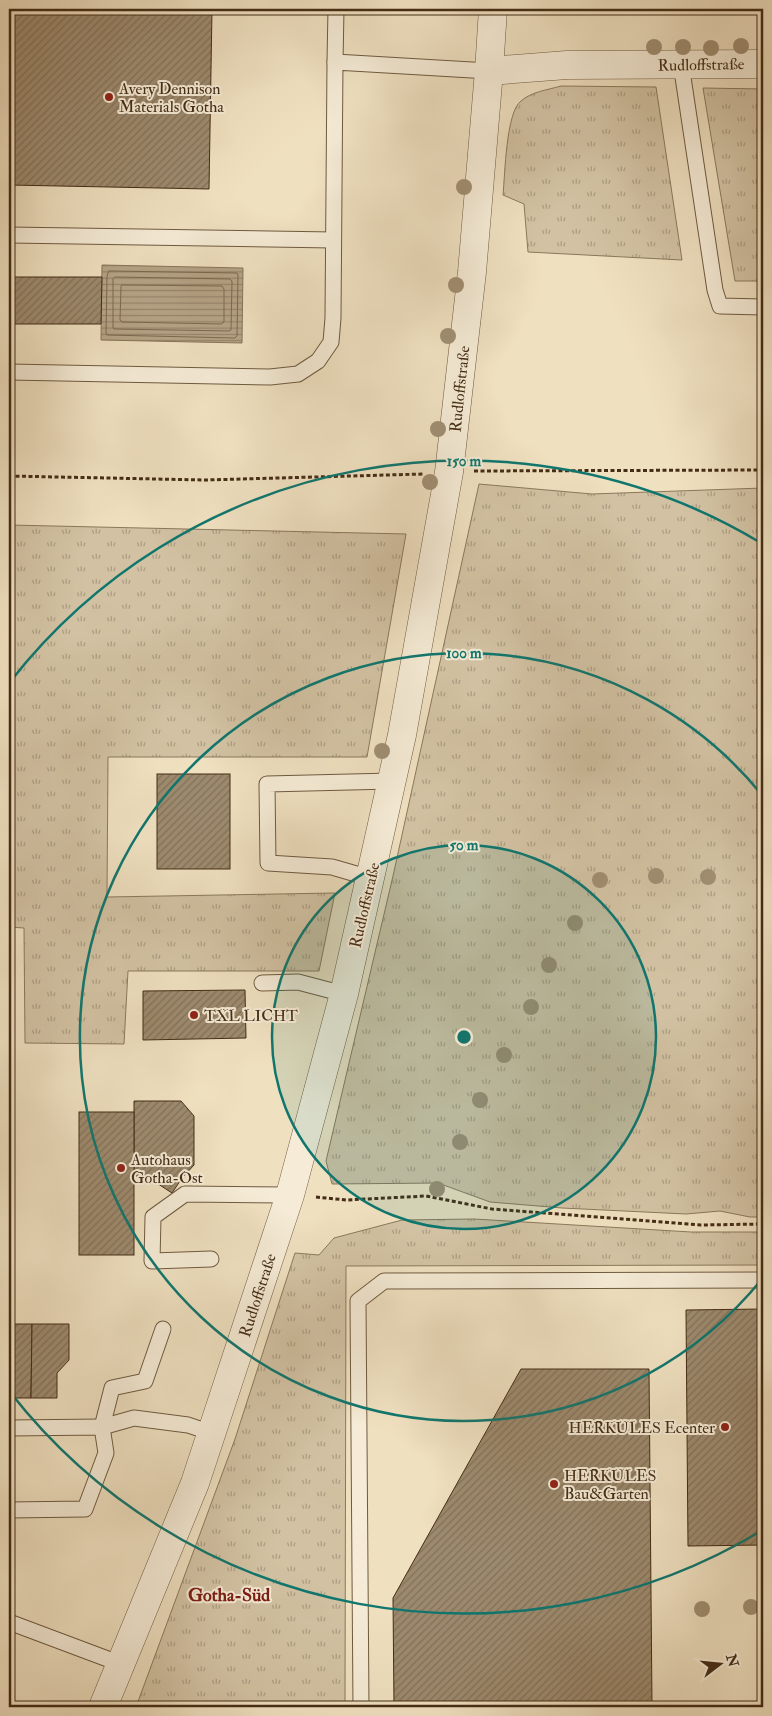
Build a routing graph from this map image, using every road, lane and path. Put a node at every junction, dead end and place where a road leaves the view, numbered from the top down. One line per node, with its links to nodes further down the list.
1 (336, 9): 3 (lane)
2 (492, 9): 6 (street, Rudloffstraße)
3 (335, 62): 6 (lane); 8 (lane)
4 (681, 64): 5 (street, Rudloffstraße); 6 (street, Rudloffstraße); 9 (lane)
5 (763, 64)
6 (489, 71): 12 (street, Rudloffstraße)
7 (9, 235): 8 (lane)
8 (333, 240): 10 (lane)
9 (763, 307)
10 (9, 372)
11 (763, 470): 12 (path)
12 (438, 473): 13 (path); 14 (street, Rudloffstraße)
13 (9, 476)
14 (392, 781): 15 (street, Rudloffstraße); 15 (lane)
15 (370, 878): 17 (street, Rudloffstraße)
16 (262, 983): 17 (lane)
17 (344, 994): 18 (street, Rudloffstraße)
18 (290, 1194): 19 (path); 20 (lane); 25 (street, Rudloffstraße)
19 (763, 1224)
20 (211, 1259)
21 (763, 1280): 30 (lane)
22 (163, 1328): 23 (lane)
23 (102, 1426): 24 (lane); 25 (lane); 26 (lane)
24 (9, 1428)
25 (212, 1433): 28 (street, Rudloffstraße)
26 (9, 1510)
27 (9, 1622): 28 (lane)
28 (121, 1664): 29 (street, Rudloffstraße)
29 (103, 1707)
30 (361, 1707)

